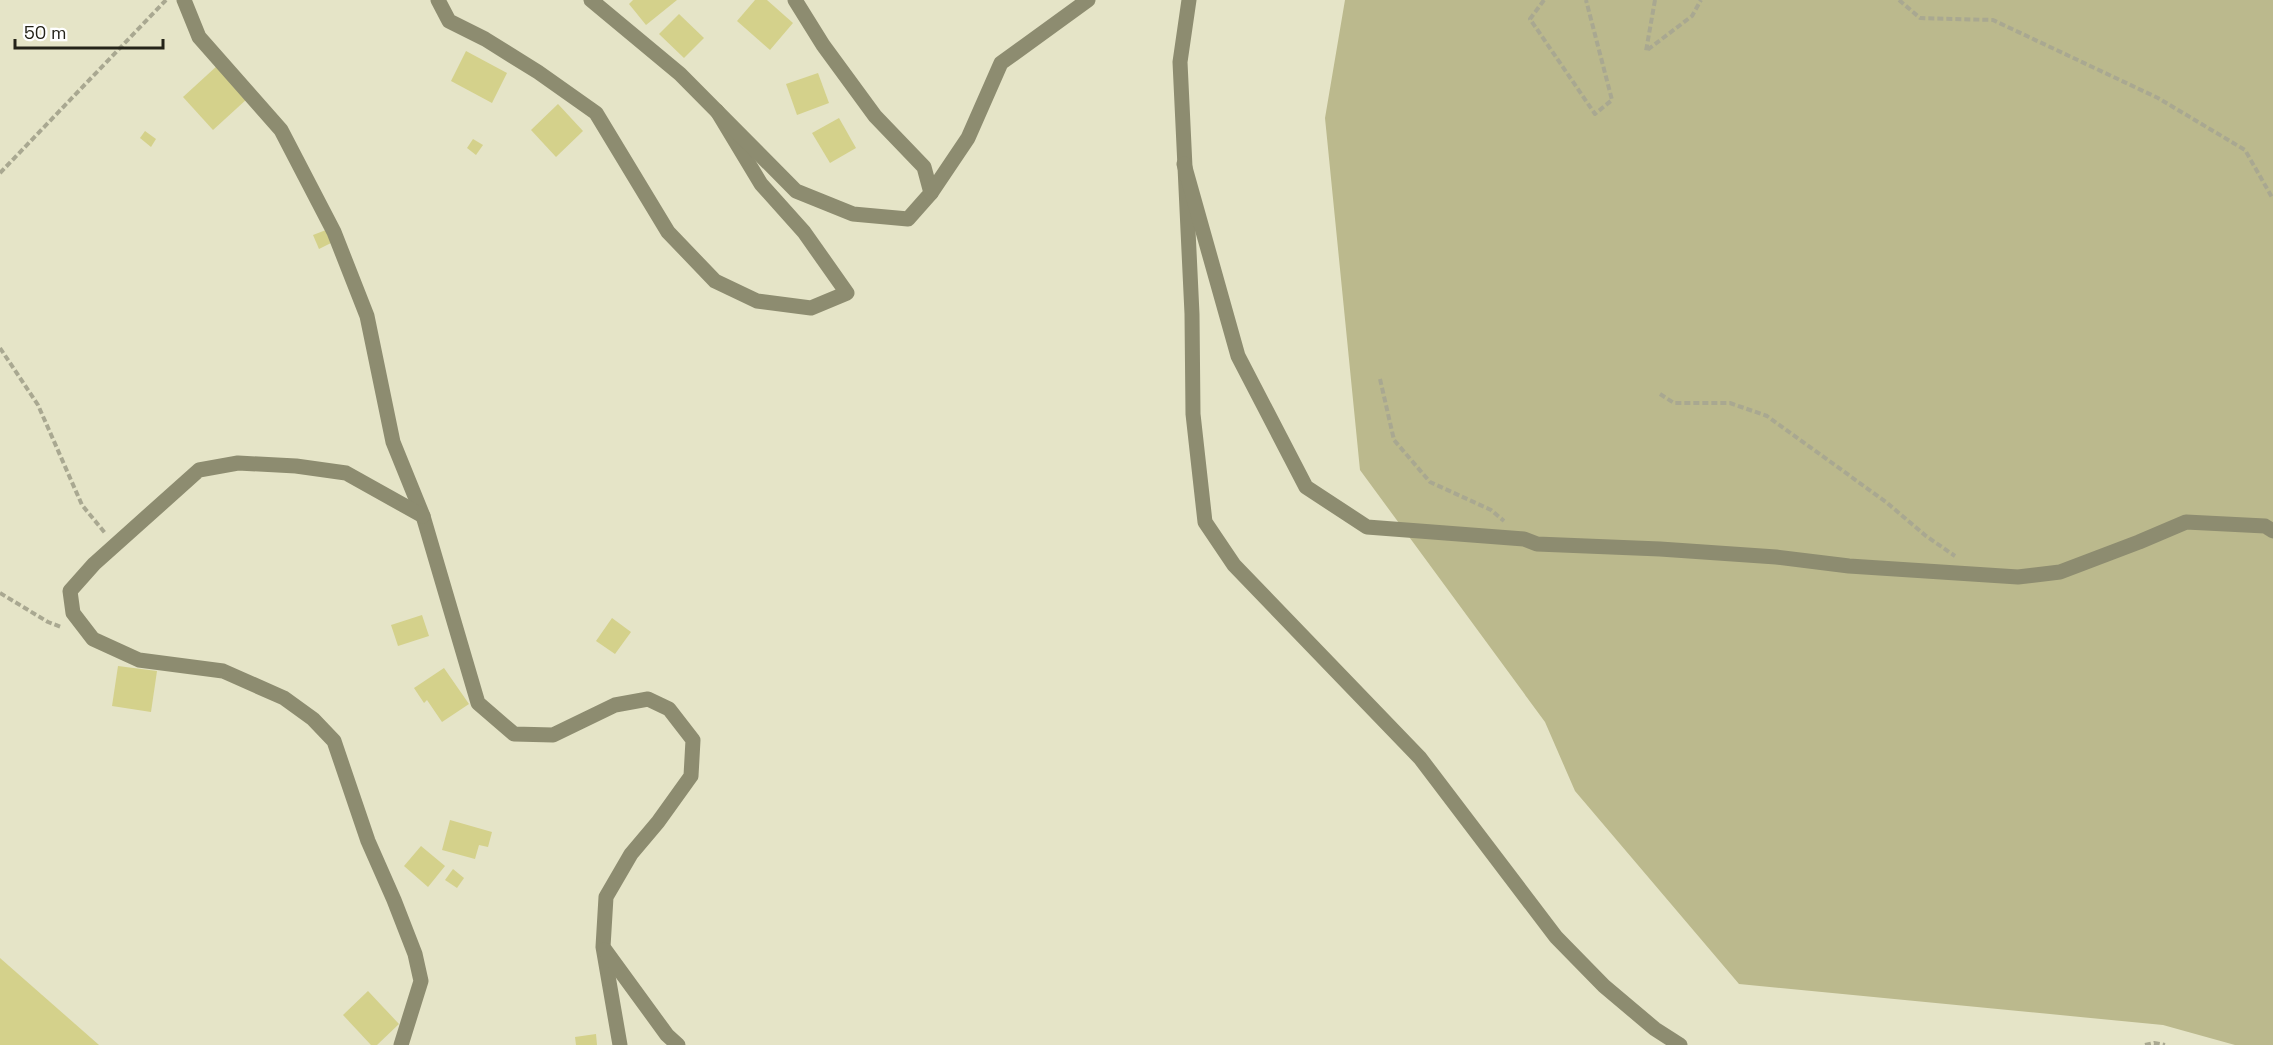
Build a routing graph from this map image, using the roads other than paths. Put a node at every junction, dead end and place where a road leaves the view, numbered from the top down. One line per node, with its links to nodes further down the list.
1 (183, 0): 10 (street)
2 (438, 0): 7 (street)
3 (591, 0): 7 (street)
4 (795, 0): 9 (street)
5 (1089, 0): 9 (street)
6 (1189, 0): 8 (street)
7 (717, 111): 9 (street)
8 (1184, 164): 11 (street); 16 (street)
9 (931, 193)
10 (423, 516): 12 (street); 13 (street)
11 (2273, 531)
12 (603, 947): 14 (street); 15 (street)
13 (401, 1045)
14 (620, 1045)
15 (678, 1045)
16 (1680, 1045)

